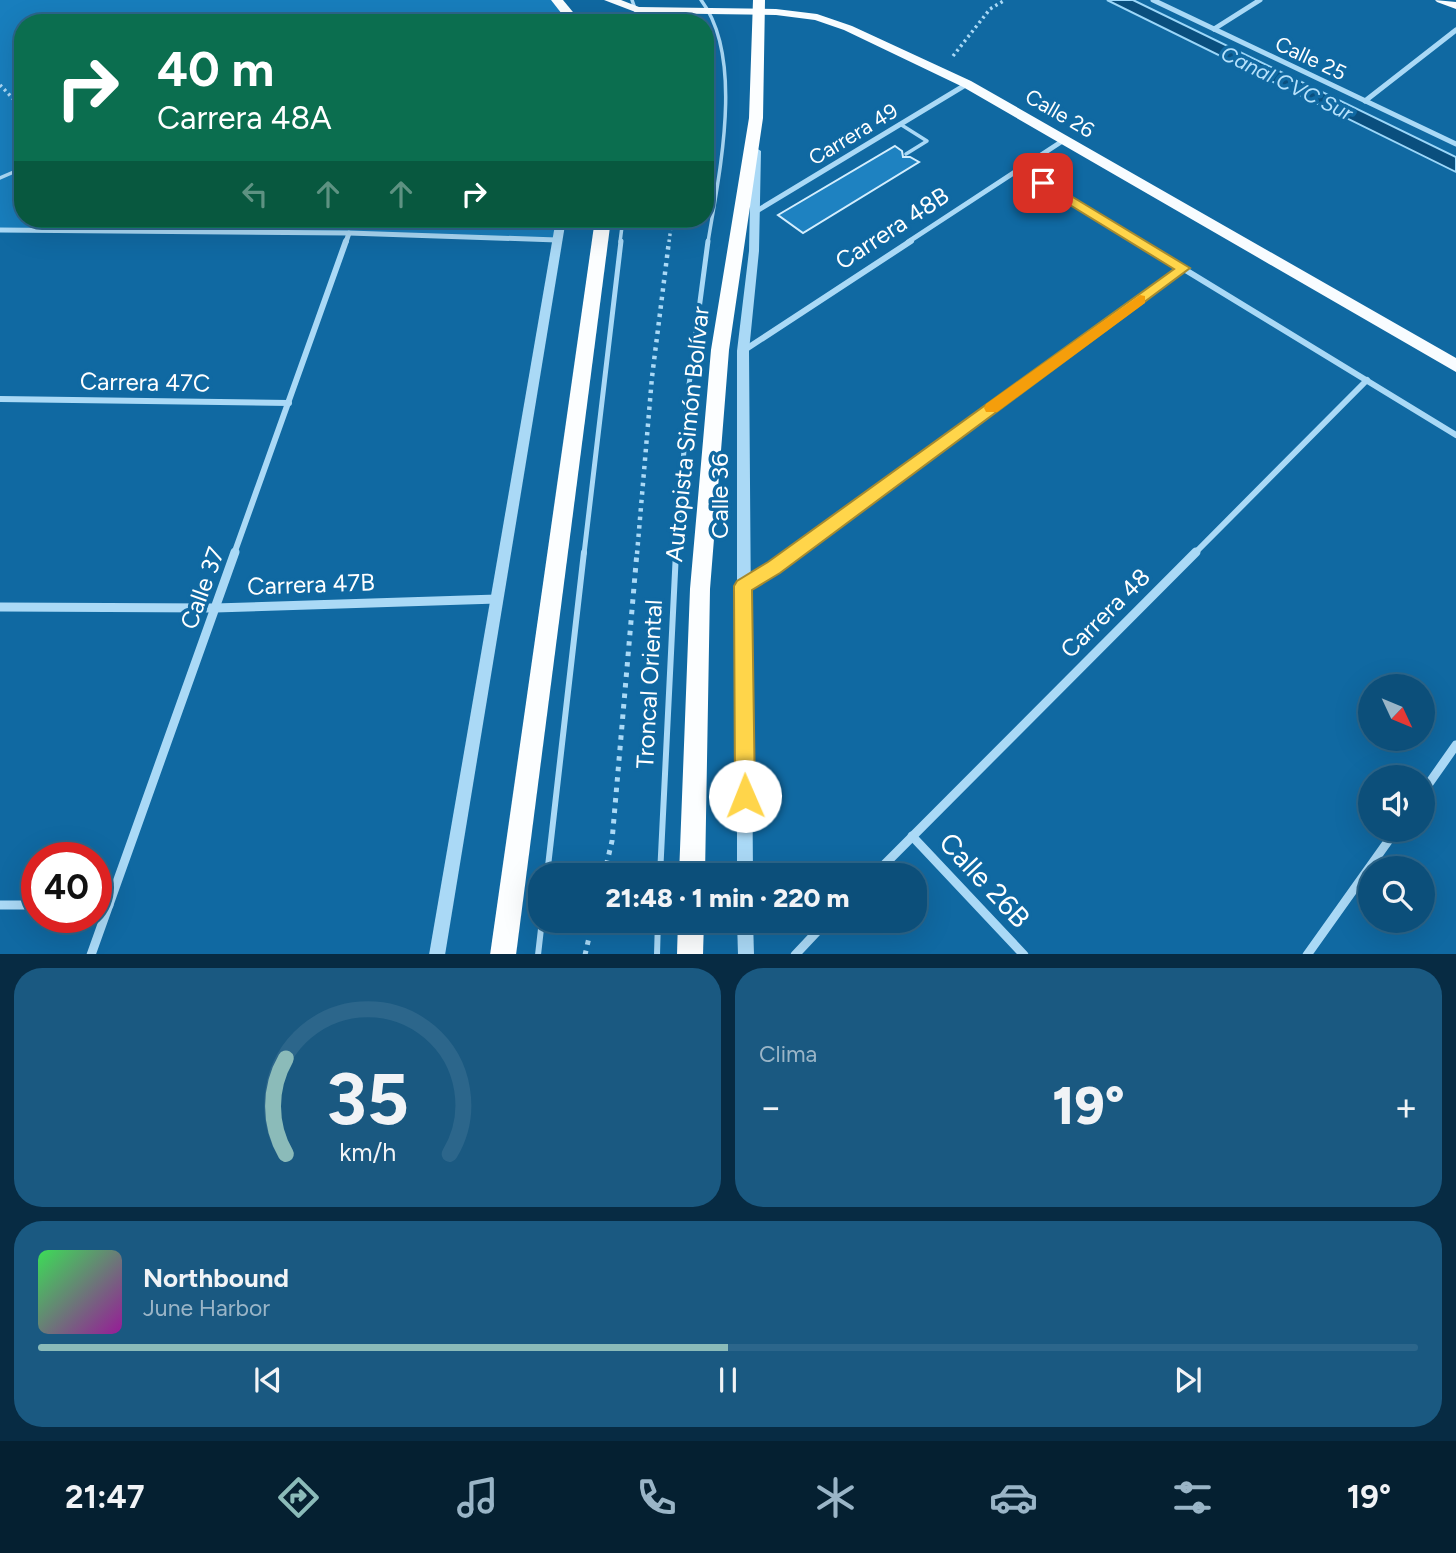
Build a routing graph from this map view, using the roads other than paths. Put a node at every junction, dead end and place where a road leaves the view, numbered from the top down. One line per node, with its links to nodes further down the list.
1 (557, 0): 12 (highway)
2 (610, 0): 8 (main road, Calle 26)
3 (701, 0): 11 (lane)
4 (741, 0): 11 (main road)
5 (1153, 0): 14 (street, Calle 25)
6 (1260, 0): 14 (street)
7 (1441, 0): 10 (main road)
8 (635, 5): 11 (main road, Calle 26)
9 (759, 6): 11 (main road, Calle 26); 16 (main road, Calle 26); 18 (highway, Autopista Simón Bolívar)
10 (1456, 6)
11 (713, 13)
12 (569, 14)
13 (714, 15): 24 (lane, Troncal Oriental)
14 (1214, 29): 17 (street, Calle 25)
15 (1456, 30): 17 (street)
16 (967, 84): 19 (street, Carrera 49); 20 (main road, Calle 26)
17 (1365, 101): 21 (street, Calle 25)
18 (756, 118): 25 (street, Calle 36); 52 (highway, Autopista Simón Bolívar)
19 (900, 124): 22 (lane); 25 (street, Carrera 49)
20 (1064, 139): 23 (street, Carrera 48B); 37 (main road, Calle 26)
21 (1456, 144)
22 (906, 154)
23 (1020, 168): 35 (street); 36 (street, Carrera 48B)
24 (714, 200)
25 (755, 212): 36 (street, Calle 36)
26 (102, 228): 32 (lane)
27 (559, 228): 34 (street)
28 (602, 228): 66 (highway)
29 (622, 228): 50 (lane)
30 (710, 228): 51 (lane, Troncal Oriental)
31 (0, 230): 32 (street)
32 (104, 231): 33 (street)
33 (349, 233): 34 (street); 40 (street, Calle 37)
34 (557, 240): 43 (street)
35 (1183, 268): 38 (street); 42 (street)
36 (743, 351): 42 (street, Calle 36)
37 (1456, 366)
38 (1367, 380): 41 (street); 48 (street, Carrera 48)
39 (0, 399): 40 (street, Carrera 47C)
40 (289, 403): 45 (street, Calle 37)
41 (1456, 435)
42 (743, 586): 53 (street, Calle 36)
43 (497, 599): 45 (street, Carrera 47B); 65 (street)
44 (0, 607): 45 (street, Carrera 47B)
45 (215, 608): 55 (street, Calle 37)
46 (1456, 745): 47 (street)
47 (1435, 775)
48 (912, 836): 54 (street, Carrera 48); 72 (street, Calle 26B)
49 (1387, 842): 73 (street)
50 (548, 863)
51 (661, 863)
52 (692, 863)
53 (745, 863)
54 (886, 863)
55 (112, 897)
56 (0, 905): 57 (street)
57 (21, 905)
58 (99, 933): 64 (street, Calle 37)
59 (540, 933): 67 (lane)
60 (658, 933): 68 (lane)
61 (691, 933): 69 (highway)
62 (746, 933): 70 (street)
63 (815, 933): 71 (street)
64 (91, 954)
65 (437, 954)
66 (503, 954)
67 (538, 954)
68 (657, 954)
69 (690, 954)
70 (746, 954)
71 (794, 954)
72 (1024, 954)
73 (1307, 954)

